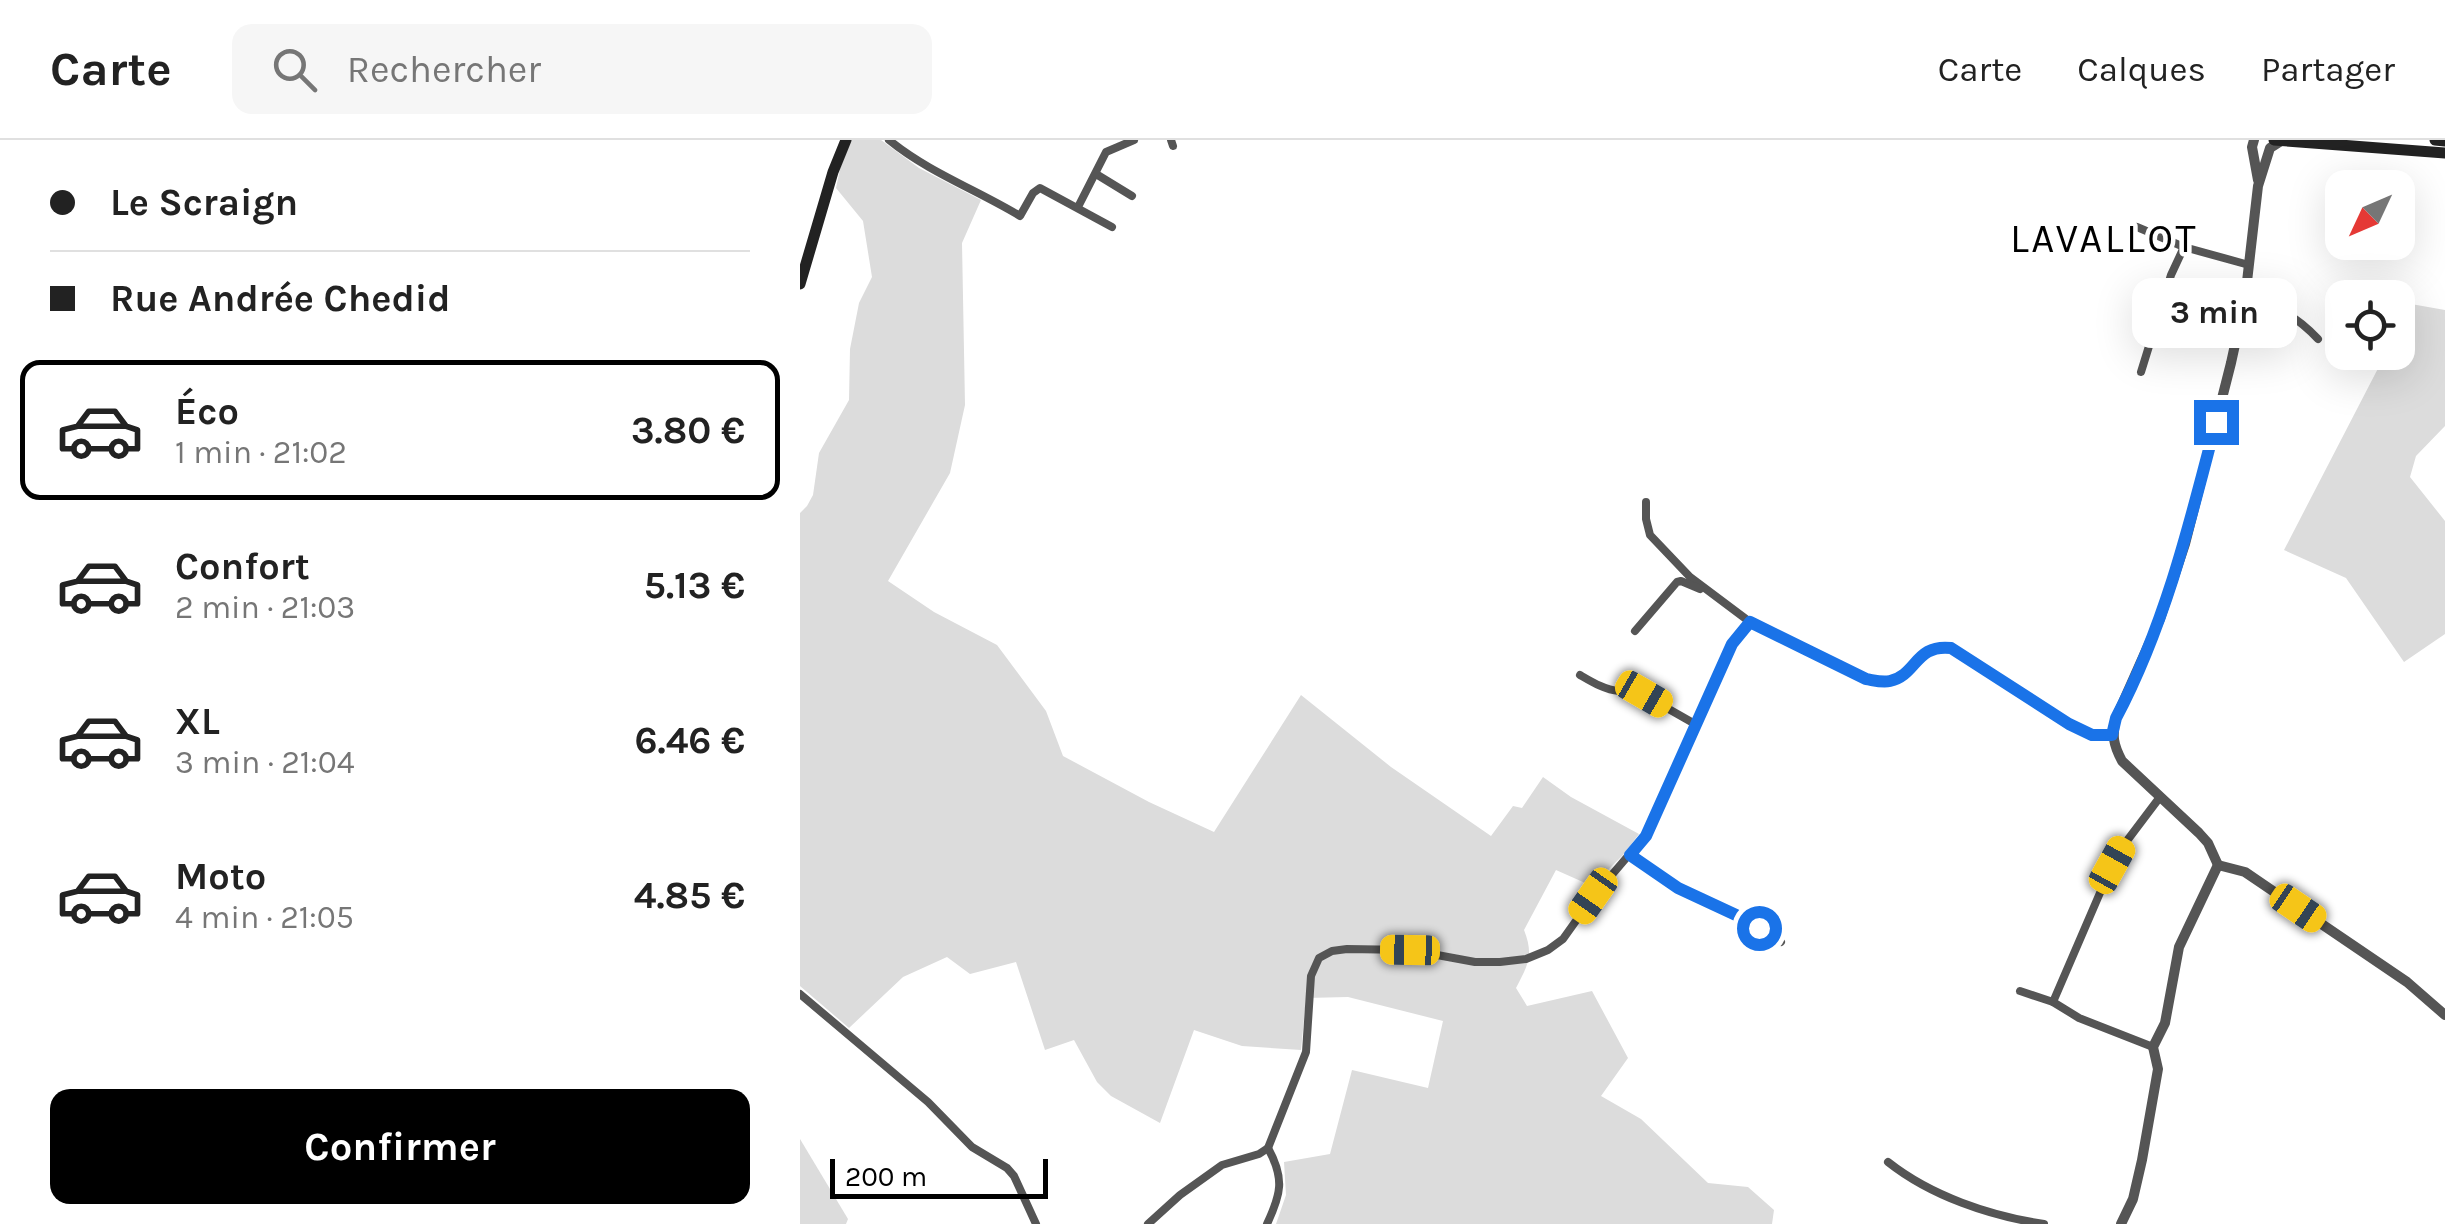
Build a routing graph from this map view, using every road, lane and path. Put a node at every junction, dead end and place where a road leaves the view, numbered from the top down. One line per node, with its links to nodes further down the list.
1 (846, 140): 17 (main road)
2 (889, 140): 12 (street)
3 (1134, 140): 9 (street)
4 (2435, 140): 5 (main road)
5 (2445, 141)
6 (2249, 142): 10 (street)
7 (2273, 142): 8 (main road); 10 (street)
8 (2445, 153)
9 (1096, 174): 11 (street); 12 (street)
10 (2258, 186): 16 (street)
11 (1132, 196)
12 (1078, 207): 14 (street)
13 (2137, 227): 15 (street)
14 (1112, 228)
15 (2184, 247): 16 (street); 20 (street)
16 (2249, 264): 18 (street)
17 (800, 284)
18 (2244, 299): 19 (street); 27 (street)
19 (2318, 339)
20 (2141, 372)
21 (1646, 502): 22 (street)
22 (1710, 591): 23 (street); 24 (street)
23 (1750, 622): 26 (street); 27 (street)
24 (1636, 631)
25 (1580, 674): 26 (street)
26 (1695, 724): 29 (street)
27 (2112, 735): 28 (street)
28 (2160, 797): 30 (street); 34 (street)
29 (1630, 855): 31 (street); 37 (street)
30 (2218, 865): 35 (street); 36 (street)
31 (1782, 942)
32 (2020, 991): 34 (street)
33 (800, 994): 40 (street)
34 (2052, 1002): 36 (street)
35 (2445, 1015)
36 (2153, 1047): 44 (street)
37 (1268, 1148): 41 (street); 42 (street)
38 (1888, 1162): 39 (street)
39 (2027, 1223): 43 (street)
40 (1036, 1224)
41 (1148, 1224)
42 (1267, 1224)
43 (2044, 1224)
44 (2121, 1224)

